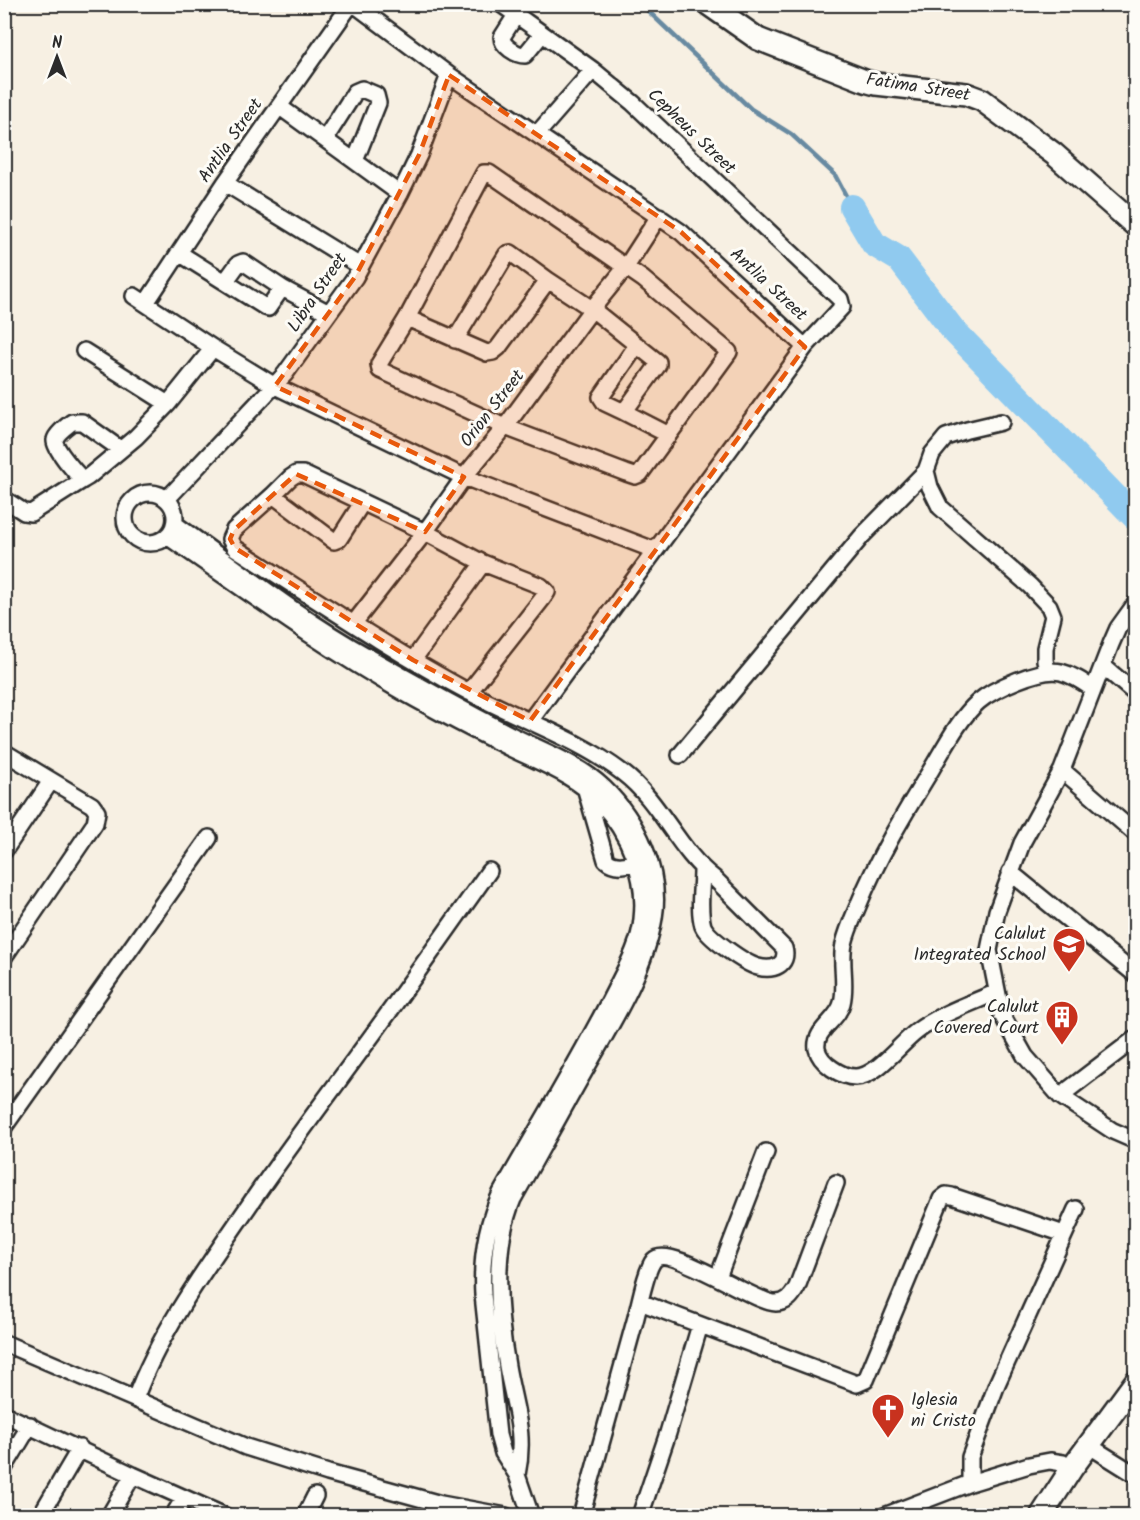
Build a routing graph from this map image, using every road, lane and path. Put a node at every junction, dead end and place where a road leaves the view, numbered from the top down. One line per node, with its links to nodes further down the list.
1 (352, 4): 7 (street, Antlia Street); 8 (street, Antlia Street)
2 (501, 4): 4 (street, Cepheus Street)
3 (708, 4): 15 (street, Fatima Street)
4 (516, 15): 5 (street, Cepheus Street); 5 (street)
5 (542, 34): 6 (street, Cepheus Street)
6 (593, 70): 9 (street); 27 (street, Cepheus Street)
7 (449, 75): 9 (street, Antlia Street); 13 (street, Libra Street)
8 (280, 106): 10 (street); 12 (street, Antlia Street)
9 (537, 134): 14 (street, Antlia Street)
10 (325, 139): 11 (street); 11 (street)
11 (355, 161): 13 (street)
12 (225, 183): 16 (street, Antlia Street); 17 (street)
13 (400, 194): 17 (street, Libra Street)
14 (659, 216): 18 (street, Orion Street); 27 (street, Antlia Street)
15 (1136, 226)
16 (179, 253): 20 (street); 28 (street, Antlia Street)
17 (360, 266): 23 (street, Libra Street)
18 (626, 267): 22 (street, Orion Street); 24 (street); 35 (street)
19 (548, 280): 22 (street); 25 (street); 25 (street)
20 (225, 282): 21 (street); 21 (street)
21 (282, 288): 23 (street)
22 (592, 309): 26 (street); 34 (street, Orion Street)
23 (329, 313): 30 (street, Libra Street)
24 (407, 318): 25 (street); 34 (street)
25 (455, 340)
26 (637, 345): 32 (street); 32 (street)
27 (805, 347): 46 (street, Antlia Street)
28 (213, 348): 30 (street); 31 (street)
29 (84, 351): 31 (street)
30 (275, 386): 38 (street); 42 (street, Libra Street)
31 (168, 404): 36 (street)
32 (624, 412): 35 (street)
33 (1001, 422): 37 (street)
34 (505, 427): 35 (street); 38 (street, Orion Street)
35 (667, 434)
36 (120, 449): 39 (street); 39 (street)
37 (926, 471): 52 (street); 58 (street)
38 (464, 477): 45 (street, Orion Street); 46 (street)
39 (83, 480): 41 (street)
40 (273, 495): 43 (street); 43 (street); 49 (street)
41 (4, 499)
42 (167, 499): 44 (street); 44 (street)
43 (362, 503): 45 (street)
44 (171, 530): 61 (street)
45 (425, 532): 47 (street); 49 (street, Orion Street)
46 (654, 550): 56 (street, Antlia Street)
47 (483, 563): 50 (street); 54 (street)
48 (1136, 603): 51 (street)
49 (354, 623): 50 (street)
50 (412, 660): 54 (street)
51 (1103, 666): 53 (street); 55 (street)
52 (1047, 671): 53 (street); 71 (street)
53 (1093, 689): 59 (street)
54 (469, 692): 56 (street)
55 (1136, 694)
56 (530, 721): 66 (street)
57 (4, 752): 60 (street)
58 (680, 755)
59 (1062, 770): 62 (street); 68 (street)
60 (51, 781): 64 (street); 69 (street)
61 (588, 782): 65 (street); 65 (street)
62 (1136, 834)
63 (209, 838): 74 (street)
64 (4, 851)
65 (643, 860): 84 (street)
66 (702, 870): 66 (street)
67 (489, 871): 86 (street)
68 (1010, 872): 70 (street); 71 (street)
69 (4, 957)
70 (1136, 975)
71 (997, 992): 73 (street)
72 (1136, 1038): 73 (street)
73 (1060, 1096): 75 (street)
74 (4, 1127)
75 (1136, 1141)
76 (766, 1152): 80 (street)
77 (836, 1183): 80 (street)
78 (1076, 1209): 79 (street)
79 (1064, 1234): 82 (street); 98 (street)
80 (718, 1277): 81 (street)
81 (640, 1302): 82 (street); 108 (street)
82 (700, 1325): 109 (street)
83 (4, 1343): 86 (street)
84 (499, 1368): 89 (street); 90 (street)
85 (1136, 1382): 91 (street)
86 (135, 1399): 106 (street)
87 (4, 1414): 88 (street)
88 (30, 1425): 92 (street); 93 (street)
89 (520, 1430): 90 (street); 96 (street)
90 (498, 1436): 96 (street)
91 (1088, 1445): 94 (street); 97 (street)
92 (80, 1448): 95 (street); 101 (street)
93 (4, 1468)
94 (1072, 1468): 98 (street); 111 (street)
95 (133, 1475): 100 (street); 102 (street)
96 (517, 1475): 107 (street)
97 (1136, 1475)
98 (970, 1483): 110 (street)
99 (315, 1496): 105 (street)
100 (184, 1498): 103 (street); 104 (street)
101 (40, 1515)
102 (109, 1515)
103 (173, 1515)
104 (225, 1515)
105 (305, 1515)
106 (506, 1515)
107 (531, 1515)
108 (580, 1515)
109 (640, 1515)
110 (884, 1515)
111 (1041, 1515)

